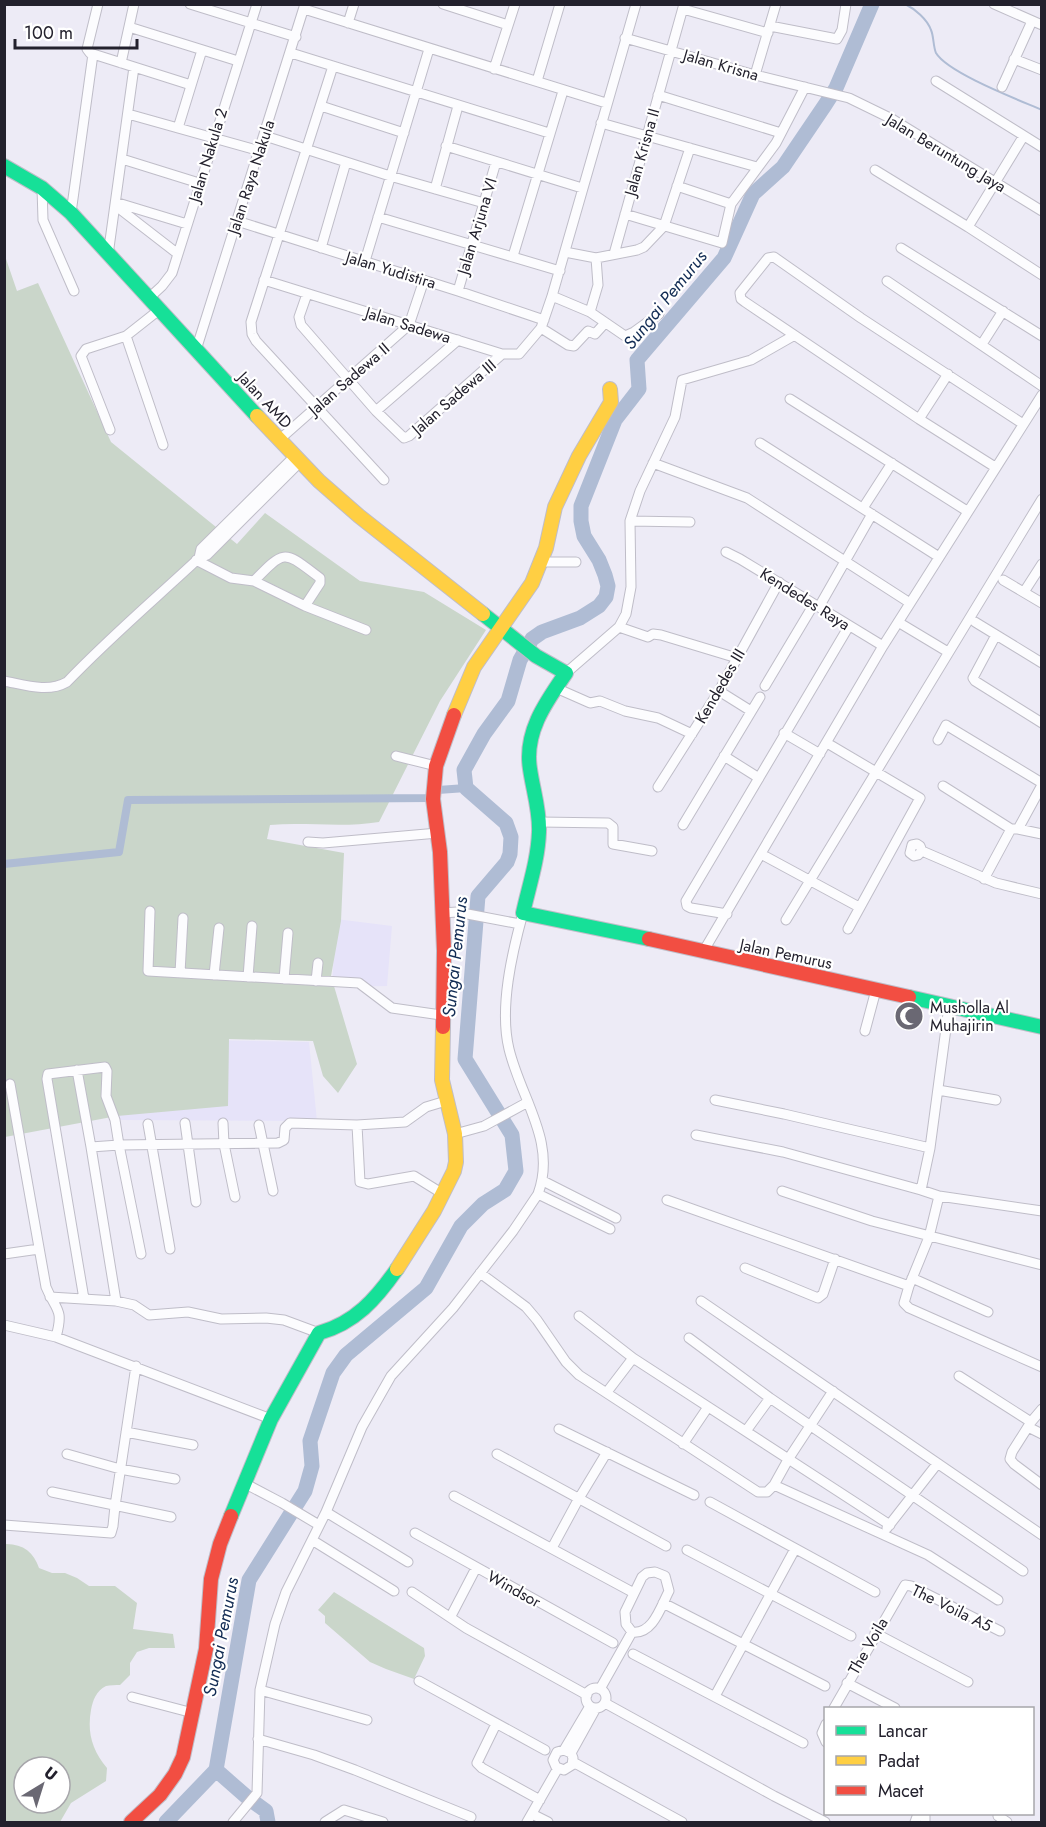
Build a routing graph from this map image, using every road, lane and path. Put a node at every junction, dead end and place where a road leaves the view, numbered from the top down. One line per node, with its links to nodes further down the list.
1 (98, 4): 29 (street)
2 (134, 4): 21 (street)
3 (190, 4): 15 (street)
4 (257, 4): 17 (street, Jalan Nakula 2)
5 (354, 4): 18 (street)
6 (443, 4): 20 (street)
7 (514, 4): 20 (street)
8 (560, 4): 38 (street)
9 (636, 4): 24 (street)
10 (776, 4): 22 (street)
11 (846, 4): 22 (street)
12 (994, 4): 16 (street)
13 (305, 7): 18 (street); 23 (street, Jalan Raya Nakula)
14 (683, 7): 22 (street); 27 (street, Jalan Krisna II)
15 (212, 8): 17 (street)
16 (1010, 8): 19 (street)
17 (251, 23): 23 (street); 31 (street, Jalan Nakula 2)
18 (348, 23): 25 (street)
19 (1037, 23): 30 (street)
20 (508, 25): 35 (street)
21 (129, 27): 26 (street); 32 (street)
22 (769, 30): 37 (street)
23 (296, 37): 28 (street, Jalan Raya Nakula)
24 (625, 38): 27 (street, Jalan Krisna); 47 (street)
25 (429, 49): 35 (street); 45 (street)
26 (202, 50): 31 (street); 40 (street)
27 (671, 51): 37 (street, Jalan Krisna); 46 (street, Jalan Krisna II)
28 (291, 53): 33 (street); 57 (street, Jalan Raya Nakula)
29 (93, 54): 32 (street); 83 (street)
30 (1014, 59): 36 (street); 42 (street)
31 (238, 61): 59 (street, Jalan Nakula 2)
32 (121, 63): 34 (street)
33 (333, 66): 45 (street); 48 (street)
34 (134, 67): 40 (street); 50 (street)
35 (494, 69): 38 (street)
36 (1041, 70)
37 (755, 75): 41 (street, Jalan Krisna)
38 (537, 81): 43 (street)
39 (936, 81): 58 (street)
40 (191, 85): 52 (street)
41 (805, 87): 44 (street, Jalan Krisna); 55 (street)
42 (1002, 87)
43 (563, 91): 47 (street); 54 (street)
44 (817, 91): 74 (street, Jalan Beruntung Jaya)
45 (416, 93): 49 (street); 53 (street)
46 (658, 95): 55 (street); 56 (street, Jalan Krisna II)
47 (606, 103): 51 (street)
48 (321, 106): 53 (street); 63 (street)
49 (458, 106): 54 (street); 60 (street)
50 (128, 114): 52 (street); 65 (street)
51 (601, 123): 56 (street); 77 (street)
52 (178, 128): 59 (street)
53 (404, 133): 72 (street)
54 (549, 133): 71 (street)
55 (781, 133): 69 (street)
56 (646, 135): 62 (street); 84 (street, Jalan Krisna II)
57 (264, 136): 63 (street); 64 (street, Jalan Raya Nakula)
58 (1023, 136): 61 (street); 74 (street)
59 (213, 137): 64 (street); 73 (street, Jalan Nakula 2)
60 (446, 146): 67 (street); 78 (street)
61 (1041, 147)
62 (690, 148): 69 (street); 75 (street)
63 (308, 149): 66 (street); 90 (street)
64 (260, 151): 86 (street, Jalan Raya Nakula)
65 (122, 159): 73 (street); 80 (street)
66 (346, 162): 72 (street); 92 (street)
67 (496, 162): 71 (street); 79 (street, Jalan Arjuna VI)
68 (4, 166): 76 (street, Jalan AMD)
69 (757, 167): 81 (street)
70 (874, 170): 89 (street)
71 (538, 175): 77 (street); 98 (street)
72 (390, 176): 78 (street); 85 (street)
73 (199, 183): 87 (street, Jalan Nakula 2)
74 (995, 183): 82 (street, Jalan Beruntung Jaya); 89 (street)
75 (677, 186): 81 (street); 88 (street)
76 (42, 188): 83 (street, Jalan AMD); 106 (street)
77 (582, 188): 94 (street)
78 (435, 189): 79 (street)
79 (484, 203): 91 (street, Jalan Arjuna VI)
80 (116, 204): 87 (street); 95 (street); 96 (street)
81 (731, 204): 88 (street)
82 (1041, 211)
83 (71, 213): 96 (street, Jalan AMD)
84 (625, 214): 88 (street); 97 (street, Jalan Krisna II)
85 (378, 217): 91 (street); 100 (street)
86 (237, 221): 90 (street, Jalan Yudistira); 123 (street, Jalan Raya Nakula)
87 (187, 224): 95 (street, Jalan Nakula 2)
88 (664, 226): 97 (street)
89 (968, 227): 102 (street)
90 (279, 235): 92 (street, Jalan Yudistira); 103 (street)
91 (471, 245): 98 (street); 107 (street, Jalan Arjuna VI)
92 (321, 248): 100 (street, Jalan Yudistira)
93 (901, 248): 112 (street)
94 (565, 252): 99 (street); 101 (street)
95 (178, 254): 110 (street, Jalan Nakula 2)
96 (108, 255): 110 (street, Jalan AMD)
97 (614, 255): 99 (street)
98 (513, 256): 101 (street)
99 (596, 258): 113 (street)
100 (365, 261): 104 (street, Jalan Yudistira)
101 (560, 271): 109 (street)
102 (1041, 275)
103 (264, 280): 108 (street, Jalan Sadewa); 131 (street)
104 (424, 280): 107 (street, Jalan Yudistira); 117 (street, Jalan Sadewa II)
105 (887, 282): 122 (street)
106 (74, 291)
107 (458, 291): 116 (street, Jalan Yudistira)
108 (307, 294): 117 (street, Jalan Sadewa); 126 (street)
109 (552, 296): 113 (street); 116 (street)
110 (149, 298): 111 (street, Jalan AMD)
111 (159, 310): 118 (street); 123 (street, Jalan AMD)
112 (1003, 311): 120 (street); 122 (street)
113 (590, 312): 115 (street)
114 (659, 314): 115 (street)
115 (605, 323): 116 (street, Jalan Yudistira)
116 (543, 324): 124 (street)
117 (409, 326): 121 (street, Jalan Sadewa); 126 (street, Jalan Sadewa II)
118 (126, 336): 135 (street); 138 (street)
119 (793, 336): 125 (street); 133 (street); 141 (street)
120 (1041, 336)
121 (458, 340): 124 (street, Jalan Sadewa); 132 (street)
122 (982, 344): 127 (street)
123 (196, 350): 136 (street, Jalan AMD)
124 (502, 354): 132 (street, Jalan Sadewa III)
125 (948, 374): 133 (street); 134 (street)
126 (349, 380): 131 (street, Jalan Sadewa II); 132 (street)
127 (1041, 386)
128 (610, 389): 153 (street)
129 (1041, 394): 134 (street)
130 (790, 399): 140 (street)
131 (318, 406): 136 (street, Jalan Sadewa II); 143 (street)
132 (376, 411)
133 (919, 419): 142 (street)
134 (1023, 423): 142 (street)
135 (110, 430)
136 (279, 440): 139 (street, Jalan AMD)
137 (760, 443): 145 (street)
138 (163, 445)
139 (298, 459): 151 (street); 168 (street, Jalan AMD)
140 (892, 463): 145 (street); 146 (street)
141 (653, 464): 147 (street); 152 (street)
142 (995, 467): 146 (street)
143 (384, 480)
144 (1041, 499): 172 (street)
145 (867, 511): 150 (street); 152 (street)
146 (967, 511): 150 (street)
147 (630, 520): 148 (street); 167 (street)
148 (690, 522)
149 (726, 552): 158 (street, Kendedes Raya)
150 (939, 557): 160 (street)
151 (197, 559): 157 (street); 176 (street)
152 (845, 561): 160 (street); 162 (street)
153 (541, 562): 154 (street); 168 (street)
154 (576, 562)
155 (1041, 564): 159 (street)
156 (1003, 580): 159 (street)
157 (254, 581): 163 (street); 163 (street)
158 (779, 582): 162 (street, Kendedes Raya); 173 (street, Kendedes III)
159 (1024, 592): 161 (street)
160 (910, 603): 164 (street)
161 (1041, 603)
162 (816, 605): 166 (street, Kendedes Raya); 177 (street)
163 (305, 606): 169 (street)
164 (898, 622): 171 (street); 172 (street)
165 (975, 622): 170 (street)
166 (849, 626): 171 (street, Kendedes Raya); 183 (street)
167 (619, 627): 173 (street); 175 (street)
168 (500, 629): 175 (street, Jalan AMD); 190 (street)
169 (366, 630)
170 (996, 635): 174 (street); 182 (street)
171 (884, 646): 186 (street)
172 (948, 652): 191 (street)
173 (737, 658): 179 (street, Kendedes III)
174 (1041, 663)
175 (566, 673): 178 (street)
176 (4, 681)
177 (765, 687)
178 (556, 688): 184 (street); 196 (street)
179 (719, 691): 181 (street); 184 (street, Kendedes III)
180 (760, 697): 181 (street)
181 (751, 711): 189 (street)
182 (1041, 723)
183 (784, 733): 187 (street); 192 (street)
184 (692, 734): 195 (street, Kendedes III)
185 (938, 740): 193 (street)
186 (827, 743): 187 (street); 191 (street)
187 (820, 754): 204 (street)
188 (396, 756): 190 (street)
189 (724, 756): 192 (street); 197 (street)
190 (436, 766): 199 (street)
191 (875, 770): 206 (street); 208 (street)
192 (759, 778): 211 (street)
193 (1041, 784): 198 (street)
194 (944, 786): 198 (street)
195 (657, 787)
196 (540, 822): 202 (street); 213 (street)
197 (683, 825)
198 (1014, 829): 200 (street); 205 (street)
199 (438, 833): 201 (street); 210 (street)
200 (1041, 834)
201 (308, 842)
202 (652, 851)
203 (922, 851): 205 (street)
204 (761, 854): 206 (street); 211 (street)
205 (984, 879): 207 (street)
206 (810, 881): 208 (street); 214 (street)
207 (1041, 894)
208 (859, 908): 217 (street)
209 (150, 911): 221 (street)
210 (450, 913): 213 (street); 228 (street)
211 (727, 914): 219 (street)
212 (183, 918): 221 (street)
213 (522, 918): 219 (street, Jalan Pemurus); 237 (street)
214 (786, 920)
215 (252, 926): 223 (street)
216 (219, 928): 222 (street)
217 (848, 929)
218 (288, 933): 224 (street)
219 (703, 952): 226 (street, Jalan Pemurus)
220 (318, 963): 225 (street)
221 (180, 973): 222 (street)
222 (214, 975): 223 (street)
223 (248, 977): 224 (street)
224 (284, 979): 225 (street)
225 (316, 981): 228 (street)
226 (876, 990): 227 (street, Jalan Pemurus); 230 (street)
227 (950, 1006): 229 (street, Jalan Pemurus); 233 (street)
228 (441, 1015): 236 (street)
229 (1041, 1028)
230 (866, 1031)
231 (77, 1070): 248 (street); 250 (street); 276 (street)
232 (10, 1084): 266 (street)
233 (938, 1090): 235 (street); 251 (street)
234 (715, 1100): 251 (street)
235 (996, 1100)
236 (446, 1101): 242 (street); 243 (street)
237 (528, 1102): 243 (street); 252 (street)
238 (185, 1123): 246 (street)
239 (223, 1123): 247 (street)
240 (148, 1124): 249 (street)
241 (259, 1125): 245 (street)
242 (357, 1125): 245 (street); 256 (street)
243 (455, 1134): 256 (street)
244 (696, 1135): 253 (street)
245 (262, 1143): 247 (street); 254 (street)
246 (187, 1144): 247 (street); 249 (street); 261 (street)
247 (225, 1144): 259 (street)
248 (119, 1145): 249 (street); 250 (street); 269 (street)
249 (151, 1145): 267 (street)
250 (91, 1147): 277 (street)
251 (930, 1148): 253 (street)
252 (543, 1181): 257 (street); 263 (street)
253 (921, 1190): 258 (street)
254 (273, 1191)
255 (782, 1191): 265 (street)
256 (443, 1194): 282 (street)
257 (538, 1194): 264 (street); 273 (street)
258 (939, 1196): 262 (street); 265 (street)
259 (235, 1197)
260 (667, 1200): 270 (street)
261 (196, 1202)
262 (1041, 1211)
263 (616, 1218)
264 (610, 1229)
265 (929, 1237): 271 (street); 274 (street)
266 (39, 1249): 268 (street); 275 (street)
267 (170, 1249)
268 (4, 1254)
269 (141, 1254)
270 (836, 1259): 272 (street); 274 (street)
271 (1041, 1265)
272 (745, 1268)
273 (480, 1274): 290 (street); 320 (street)
274 (911, 1282): 279 (street); 287 (street)
275 (50, 1297): 276 (street); 283 (street)
276 (84, 1299): 277 (street)
277 (116, 1301): 282 (street)
278 (701, 1301): 289 (street)
279 (988, 1312)
280 (579, 1316): 285 (street)
281 (4, 1325): 283 (street)
282 (319, 1333): 294 (street)
283 (56, 1337): 286 (street)
284 (689, 1338): 291 (street)
285 (633, 1358): 290 (street); 292 (street)
286 (136, 1366): 294 (street); 299 (street)
287 (1041, 1367)
288 (959, 1376): 296 (street)
289 (833, 1391): 295 (street); 307 (street)
290 (607, 1392): 301 (street)
291 (770, 1398): 295 (street); 298 (street)
292 (708, 1407): 298 (street); 301 (street)
293 (1041, 1408): 296 (street)
294 (271, 1419): 310 (street)
295 (810, 1424): 306 (street); 316 (street)
296 (1030, 1425): 300 (street); 312 (street)
297 (559, 1429): 303 (street)
298 (746, 1431): 306 (street)
299 (126, 1432): 302 (street); 308 (street)
300 (1041, 1434)
301 (683, 1444): 311 (street)
302 (193, 1445)
303 (607, 1452): 314 (street); 317 (street)
304 (67, 1454): 308 (street)
305 (497, 1454): 317 (street)
306 (789, 1458): 311 (street); 324 (street)
307 (937, 1464): 316 (street); 327 (street)
308 (120, 1469): 309 (street); 319 (street)
309 (176, 1479)
310 (244, 1484): 323 (street); 365 (street)
311 (774, 1485): 326 (street)
312 (1041, 1485)
313 (52, 1492): 319 (street)
314 (694, 1495)
315 (454, 1496): 330 (street)
316 (913, 1496): 324 (street); 335 (street)
317 (578, 1500): 329 (street); 330 (street)
318 (710, 1502): 331 (street)
319 (114, 1506): 321 (street); 322 (street)
320 (326, 1512): 323 (street); 333 (street)
321 (171, 1517)
322 (4, 1525)
323 (319, 1525): 328 (street)
324 (890, 1525): 326 (street)
325 (415, 1533): 334 (street, Windsor)
326 (882, 1535): 342 (street)
327 (1041, 1535)
328 (312, 1540): 337 (street); 357 (street)
329 (666, 1546)
330 (552, 1548): 340 (street)
331 (795, 1549): 339 (street); 341 (street)
332 (687, 1550): 341 (street)
333 (408, 1562)
334 (476, 1568): 344 (street); 349 (street, Windsor)
335 (1023, 1571)
336 (905, 1585): 345 (street, The Voila A5); 347 (street, The Voila)
337 (394, 1591)
338 (412, 1592): 344 (street)
339 (875, 1592)
340 (634, 1593): 343 (street); 346 (street)
341 (770, 1595): 348 (street); 350 (street)
342 (998, 1600)
343 (663, 1603): 346 (street); 350 (street)
344 (451, 1616): 358 (street)
345 (1000, 1631)
346 (632, 1632): 356 (street)
347 (876, 1633): 353 (street); 354 (street, The Voila)
348 (851, 1636)
349 (613, 1643)
350 (743, 1646): 355 (street); 359 (street)
351 (633, 1654): 359 (street)
352 (419, 1681): 367 (street)
353 (968, 1682)
354 (847, 1683): 363 (street, The Voila); 364 (street)
355 (825, 1686)
356 (600, 1689): 358 (street); 361 (street)
357 (260, 1690): 366 (street); 368 (street)
358 (587, 1695): 362 (street)
359 (716, 1696): 369 (street)
360 (132, 1697): 365 (street)
361 (605, 1703): 362 (street); 383 (street)
362 (593, 1707): 371 (street)
363 (835, 1707)
364 (893, 1707)
365 (193, 1713): 377 (street)
366 (367, 1720)
367 (496, 1724): 370 (street); 373 (street)
368 (258, 1739): 375 (street); 378 (street)
369 (803, 1743)
370 (545, 1750)
371 (570, 1755): 372 (street); 372 (street); 382 (street)
372 (558, 1768): 373 (street)
373 (540, 1800): 376 (street)
374 (998, 1816): 384 (street)
375 (471, 1817)
376 (529, 1818): 381 (street)
377 (131, 1822)
378 (233, 1822)
379 (325, 1822): 380 (street)
380 (384, 1822)
381 (548, 1822)
382 (682, 1822)
383 (825, 1822)
384 (1007, 1822)

